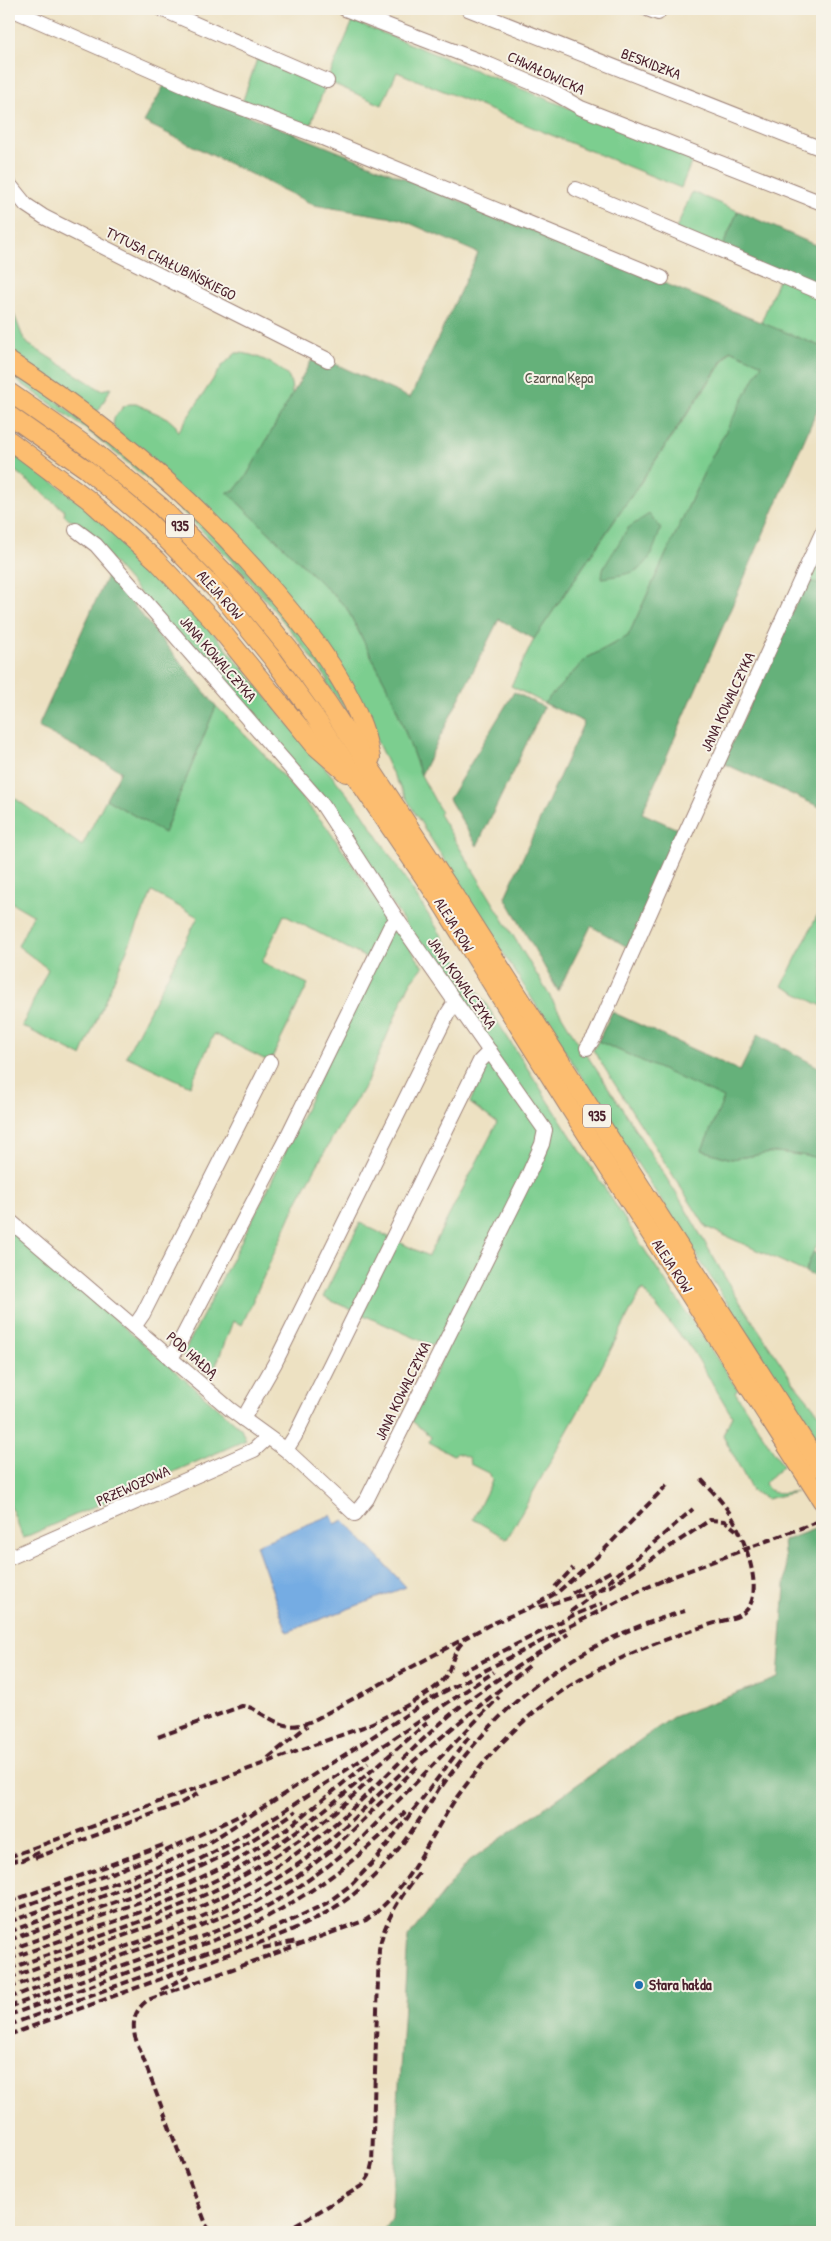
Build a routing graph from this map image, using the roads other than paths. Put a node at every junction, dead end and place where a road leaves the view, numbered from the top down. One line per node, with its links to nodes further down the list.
1 (10, 9): 10 (street)
2 (162, 9): 5 (street)
3 (345, 9): 9 (street, CHWAŁOWICKA)
4 (468, 9): 6 (street, BESKIDZKA)
5 (326, 81)
6 (822, 149)
7 (9, 184): 12 (street, TYTUSA CHAŁUBIŃSKIEGO)
8 (576, 189): 11 (street)
9 (822, 202)
10 (662, 278)
11 (822, 293)
12 (328, 360)
13 (9, 362): 19 (main road)
14 (11, 393): 19 (main road, ALEJA ROW / 935)
15 (9, 414): 20 (main road, ALEJA ROW / 935)
16 (9, 440): 20 (main road)
17 (76, 530): 21 (street, JANA KOWALCZYKA)
18 (822, 533): 23 (street, JANA KOWALCZYKA)
19 (374, 774): 32 (main road, ALEJA ROW / 935)
20 (363, 788): 33 (main road, ALEJA ROW / 935)
21 (397, 919): 22 (street, JANA KOWALCZYKA); 28 (street)
22 (456, 1002): 24 (street, JANA KOWALCZYKA); 29 (street)
23 (587, 1048)
24 (490, 1051): 31 (street); 34 (street, JANA KOWALCZYKA)
25 (270, 1062): 27 (street)
26 (9, 1220): 27 (street, POD HAŁDĄ)
27 (134, 1326): 28 (street, POD HAŁDĄ)
28 (172, 1359): 29 (street, POD HAŁDĄ)
29 (243, 1419): 30 (street, POD HAŁDĄ)
30 (268, 1438): 31 (street, POD HAŁDĄ); 35 (street, PRZEWOZOWA)
31 (286, 1450): 34 (street, POD HAŁDĄ)
32 (820, 1465)
33 (822, 1501)
34 (355, 1514)
35 (9, 1558)

